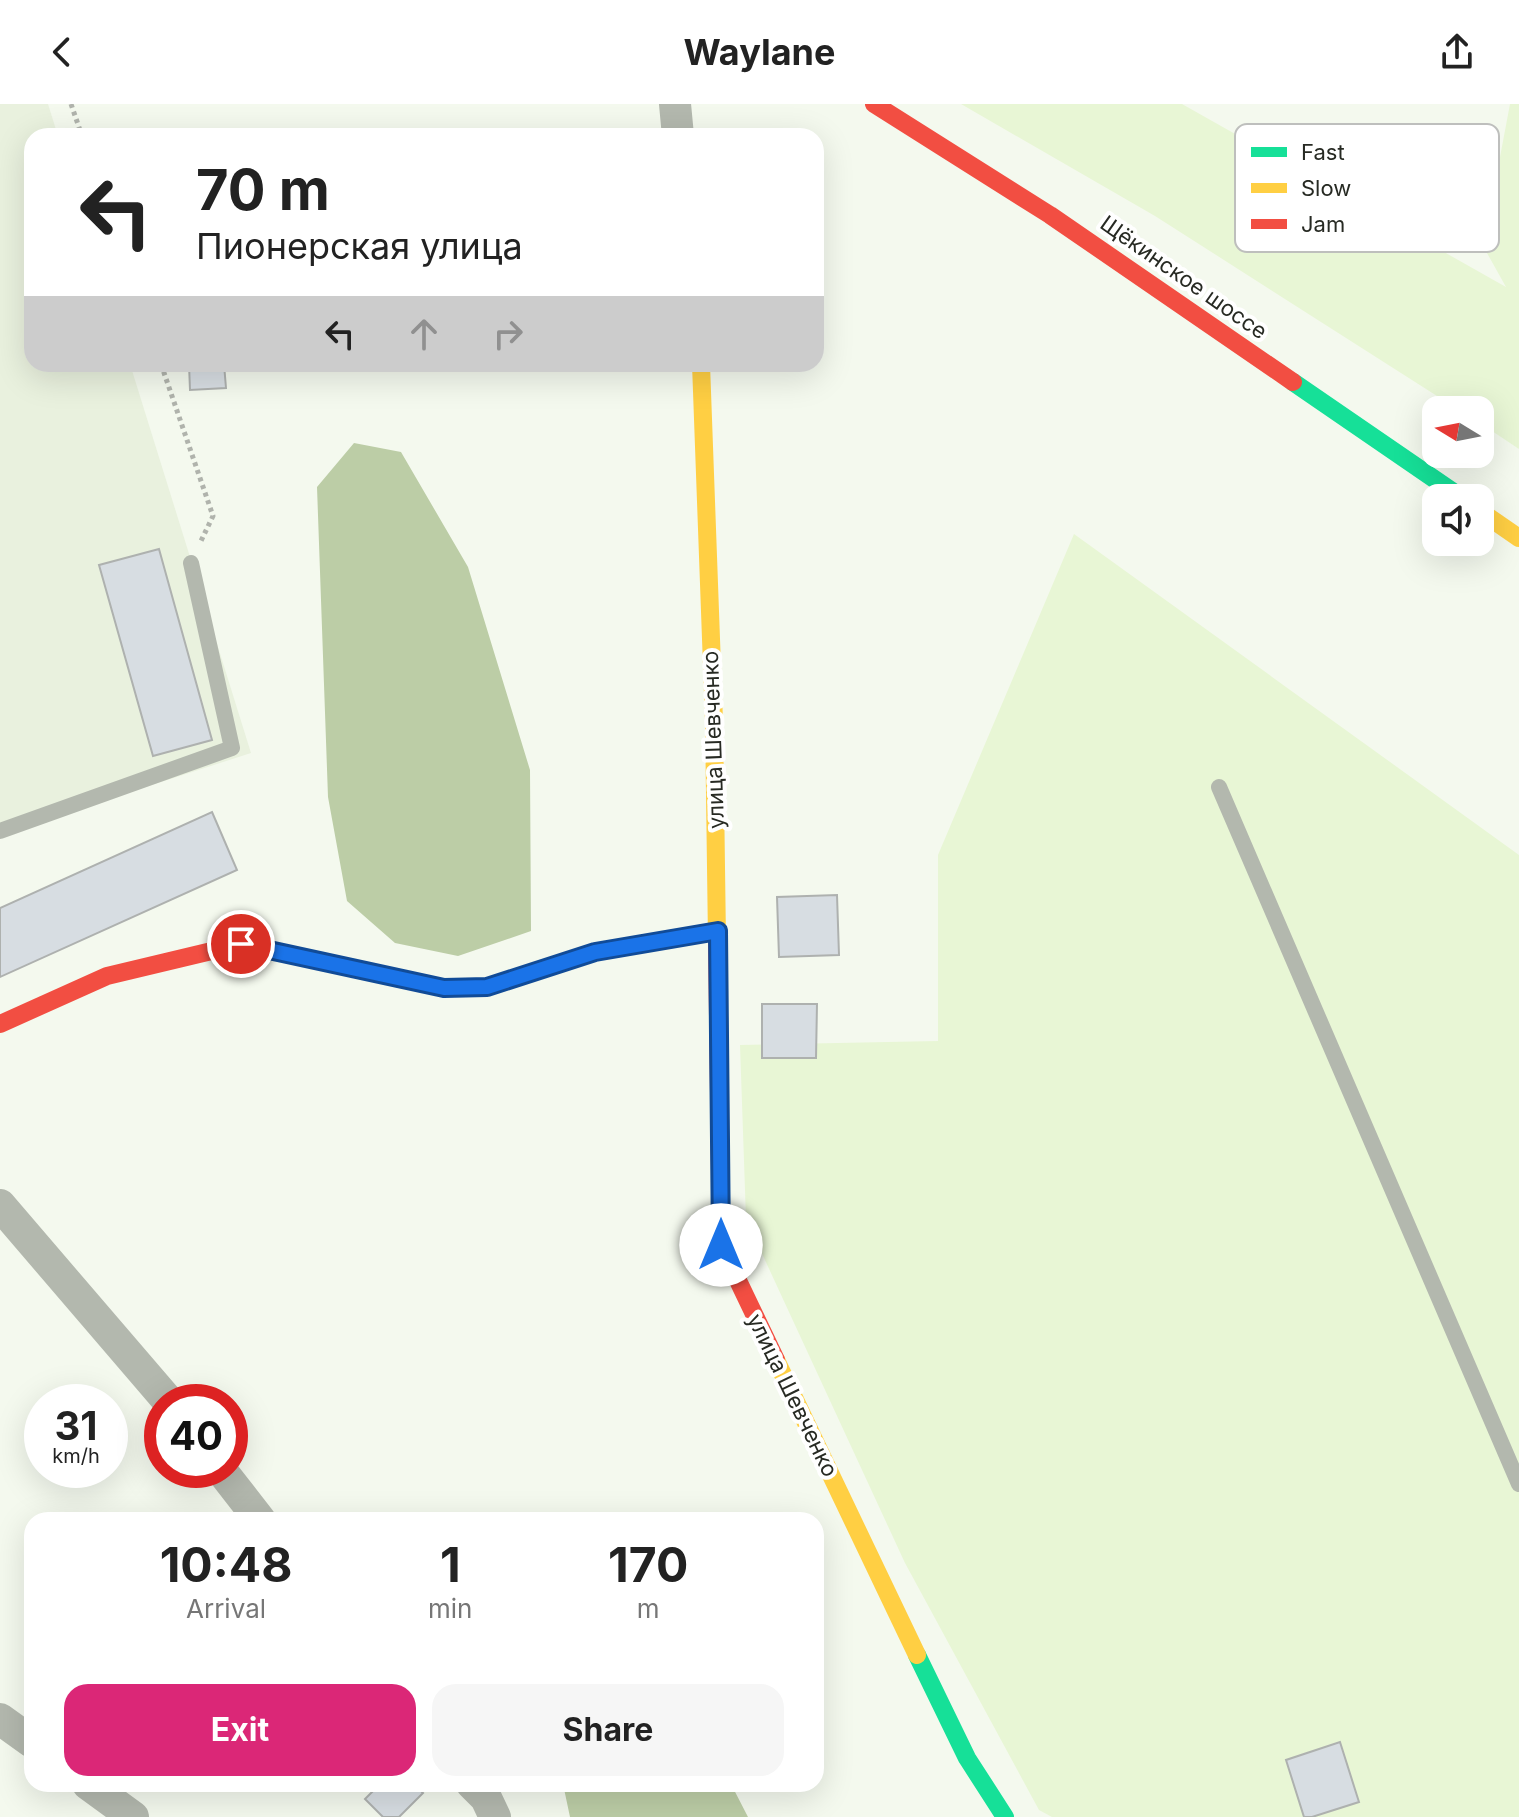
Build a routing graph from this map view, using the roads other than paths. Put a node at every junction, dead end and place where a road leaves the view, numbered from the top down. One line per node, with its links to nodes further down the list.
1 (675, 104): 3 (street)
2 (874, 104): 5 (street, Щёкинское шоссе)
3 (677, 128)
4 (701, 372): 11 (street, улица Шевченко)
5 (1442, 484)
6 (1494, 521): 7 (street)
7 (1519, 538)
8 (191, 563): 10 (lane)
9 (1219, 787): 15 (lane)
10 (0, 831)
11 (718, 931): 12 (street); 24 (street, улица Шевченко)
12 (0, 1024)
13 (0, 1205): 14 (street)
14 (154, 1384)
15 (1519, 1484)
16 (235, 1488): 17 (street)
17 (254, 1512)
18 (0, 1719): 19 (street)
19 (24, 1736)
20 (99, 1792): 22 (street)
21 (480, 1792): 23 (street)
22 (133, 1817)
23 (495, 1817)
24 (1005, 1817)

